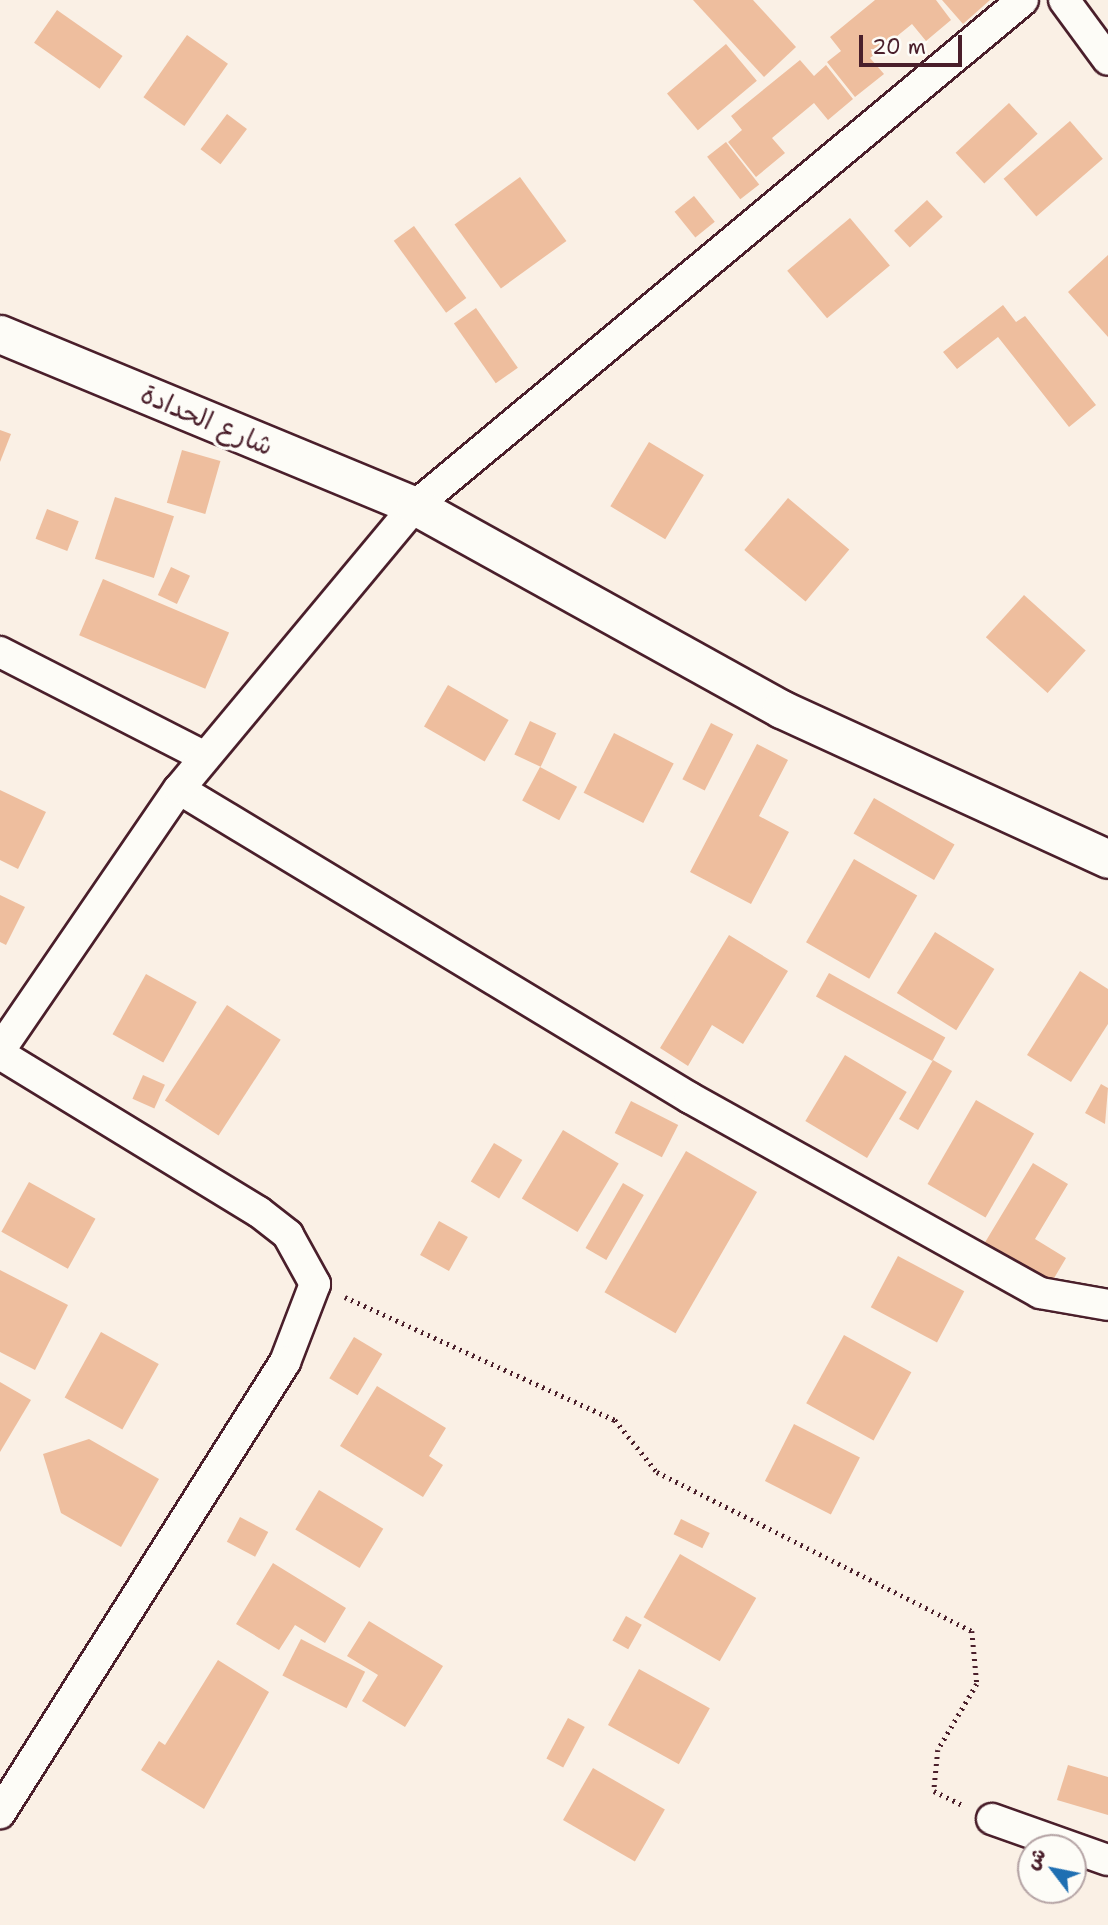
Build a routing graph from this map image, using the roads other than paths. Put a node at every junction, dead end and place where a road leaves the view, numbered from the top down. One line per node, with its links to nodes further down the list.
1 (1023, 0): 5 (street)
2 (1065, 0): 3 (street)
3 (1108, 60)
4 (0, 334): 5 (street, شارع الحدادة)
5 (415, 506): 7 (street); 9 (street, شارع الحدادة)
6 (0, 652): 7 (street)
7 (205, 757): 8 (street)
8 (178, 789): 10 (street); 11 (street)
9 (1108, 859)
10 (0, 1052): 12 (street)
11 (1108, 1305)
12 (0, 1813)
13 (992, 1819): 14 (street)
14 (1108, 1860)

